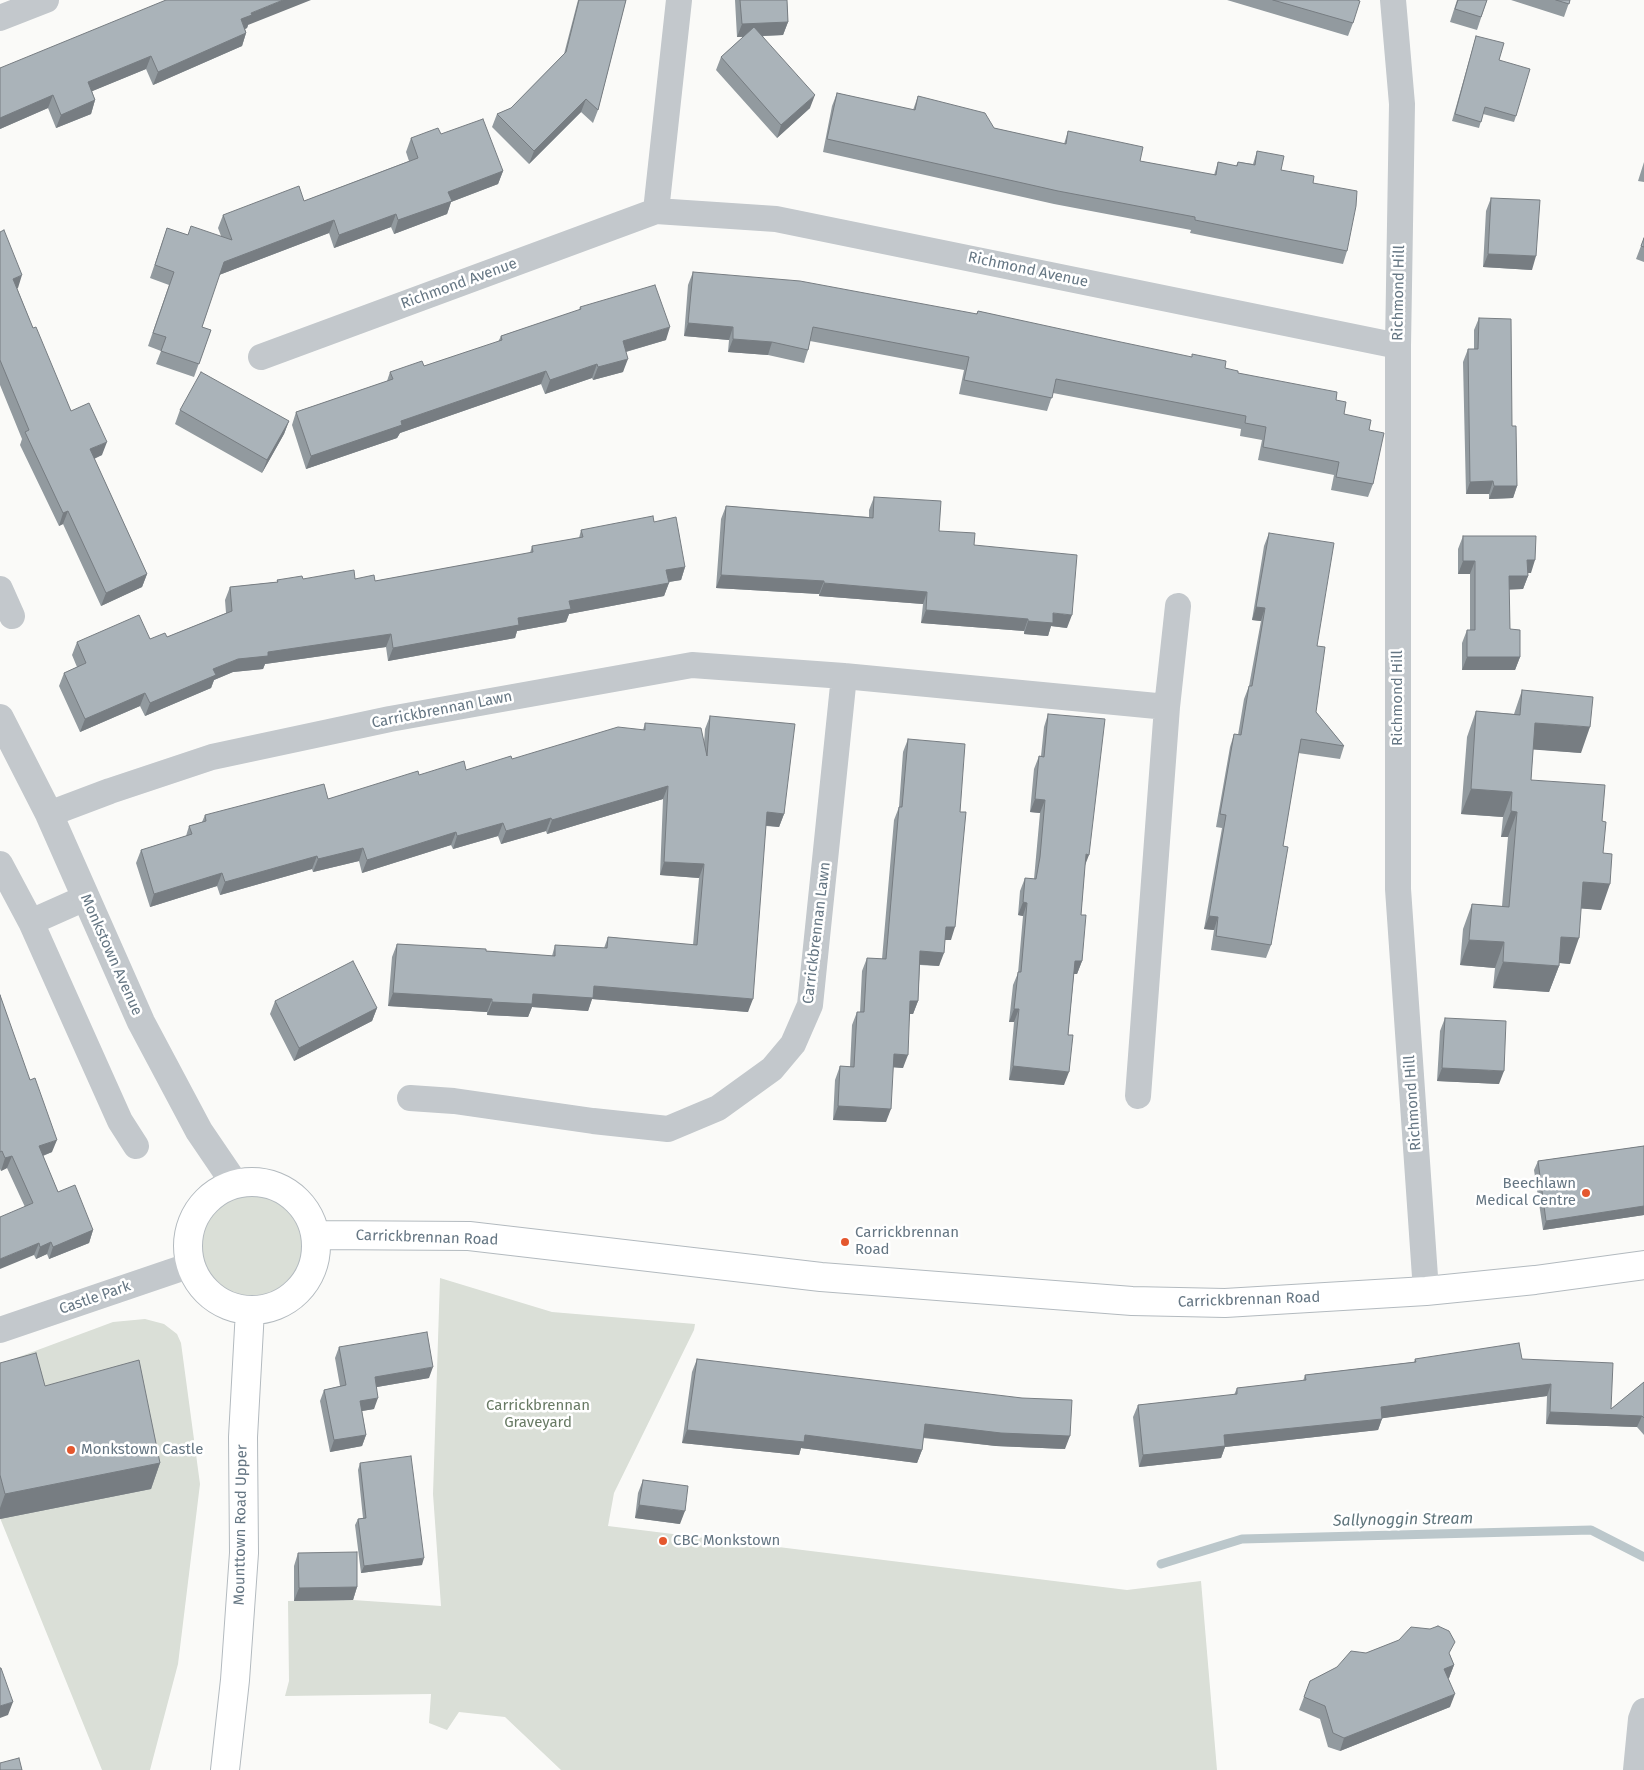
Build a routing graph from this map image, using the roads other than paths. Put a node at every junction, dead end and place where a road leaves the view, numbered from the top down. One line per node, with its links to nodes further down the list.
1 (46, 0): 4 (street)
2 (679, 0): 5 (street)
3 (1393, 0): 6 (street, Richmond Hill)
4 (0, 18)
5 (656, 211): 6 (street, Richmond Avenue); 7 (street, Richmond Avenue)
6 (1398, 346): 25 (street, Richmond Hill)
7 (261, 357)
8 (0, 589): 10 (street)
9 (1178, 606): 12 (street)
10 (12, 616)
11 (844, 676): 12 (street, Carrickbrennan Lawn); 14 (street, Carrickbrennan Lawn); 19 (street, Carrickbrennan Lawn)
12 (1167, 707): 18 (street)
13 (0, 718): 14 (street, Monkstown Avenue)
14 (49, 814): 16 (street, Monkstown Avenue)
15 (0, 864): 17 (street)
16 (85, 898): 17 (street); 21 (street, Monkstown Avenue)
17 (30, 922): 20 (street)
18 (1138, 1096)
19 (410, 1098)
20 (136, 1146)
21 (235, 1184): 22 (main road); 23 (main road)
22 (316, 1235): 25 (main road, Carrickbrennan Road); 26 (main road)
23 (191, 1265): 26 (main road); 27 (street, Castle Park)
24 (1644, 1265): 25 (main road, Carrickbrennan Road)
25 (1426, 1291)
26 (250, 1310): 29 (main road, Mounttown Road Upper)
27 (0, 1330)
28 (1644, 1711): 30 (street)
29 (225, 1770)
30 (1636, 1770)

